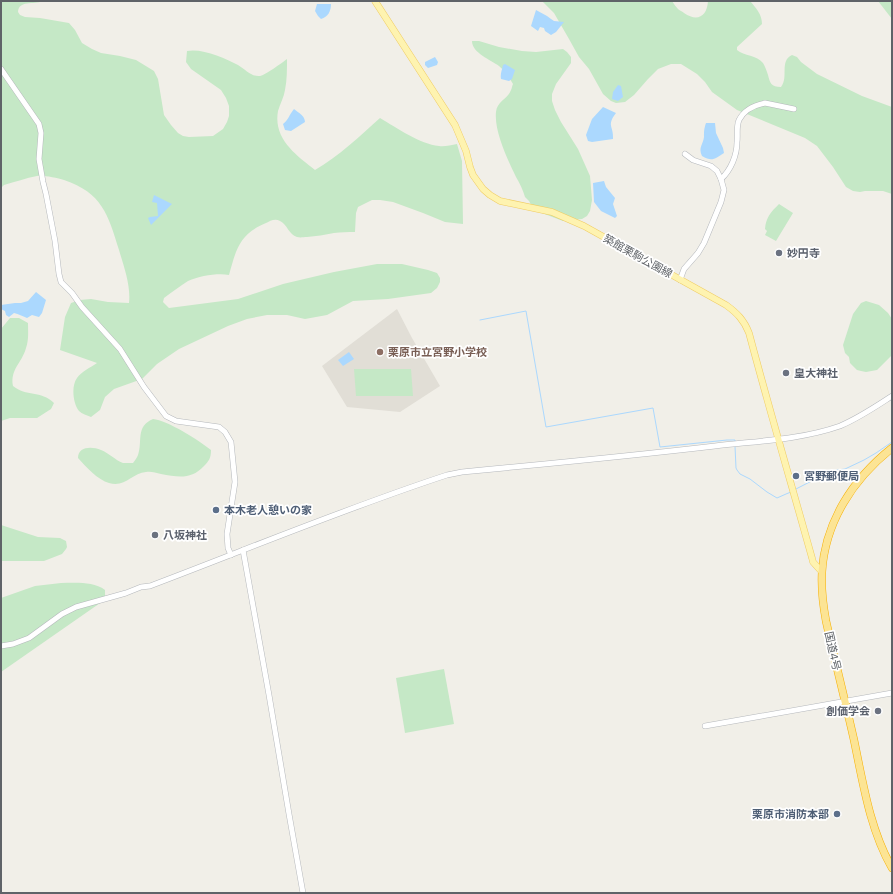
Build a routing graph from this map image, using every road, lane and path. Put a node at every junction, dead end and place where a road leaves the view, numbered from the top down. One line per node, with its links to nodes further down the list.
1 (375, 1): 6 (main road, 築館栗駒公園線)
2 (1, 69): 11 (street)
3 (794, 109): 5 (street)
4 (685, 154): 5 (street)
5 (721, 179): 6 (street)
6 (680, 280): 8 (main road, 築館栗駒公園線)
7 (892, 396): 8 (street)
8 (779, 439): 10 (street); 12 (main road, 築館栗駒公園線)
9 (892, 448): 12 (highway, 国道4号)
10 (243, 550): 11 (street); 18 (street)
11 (231, 555): 13 (street)
12 (822, 572): 15 (highway, 国道4号)
13 (1, 646)
14 (892, 693): 15 (street)
15 (845, 702): 16 (street); 17 (highway, 国道4号)
16 (705, 726)
17 (892, 868)
18 (303, 893)

